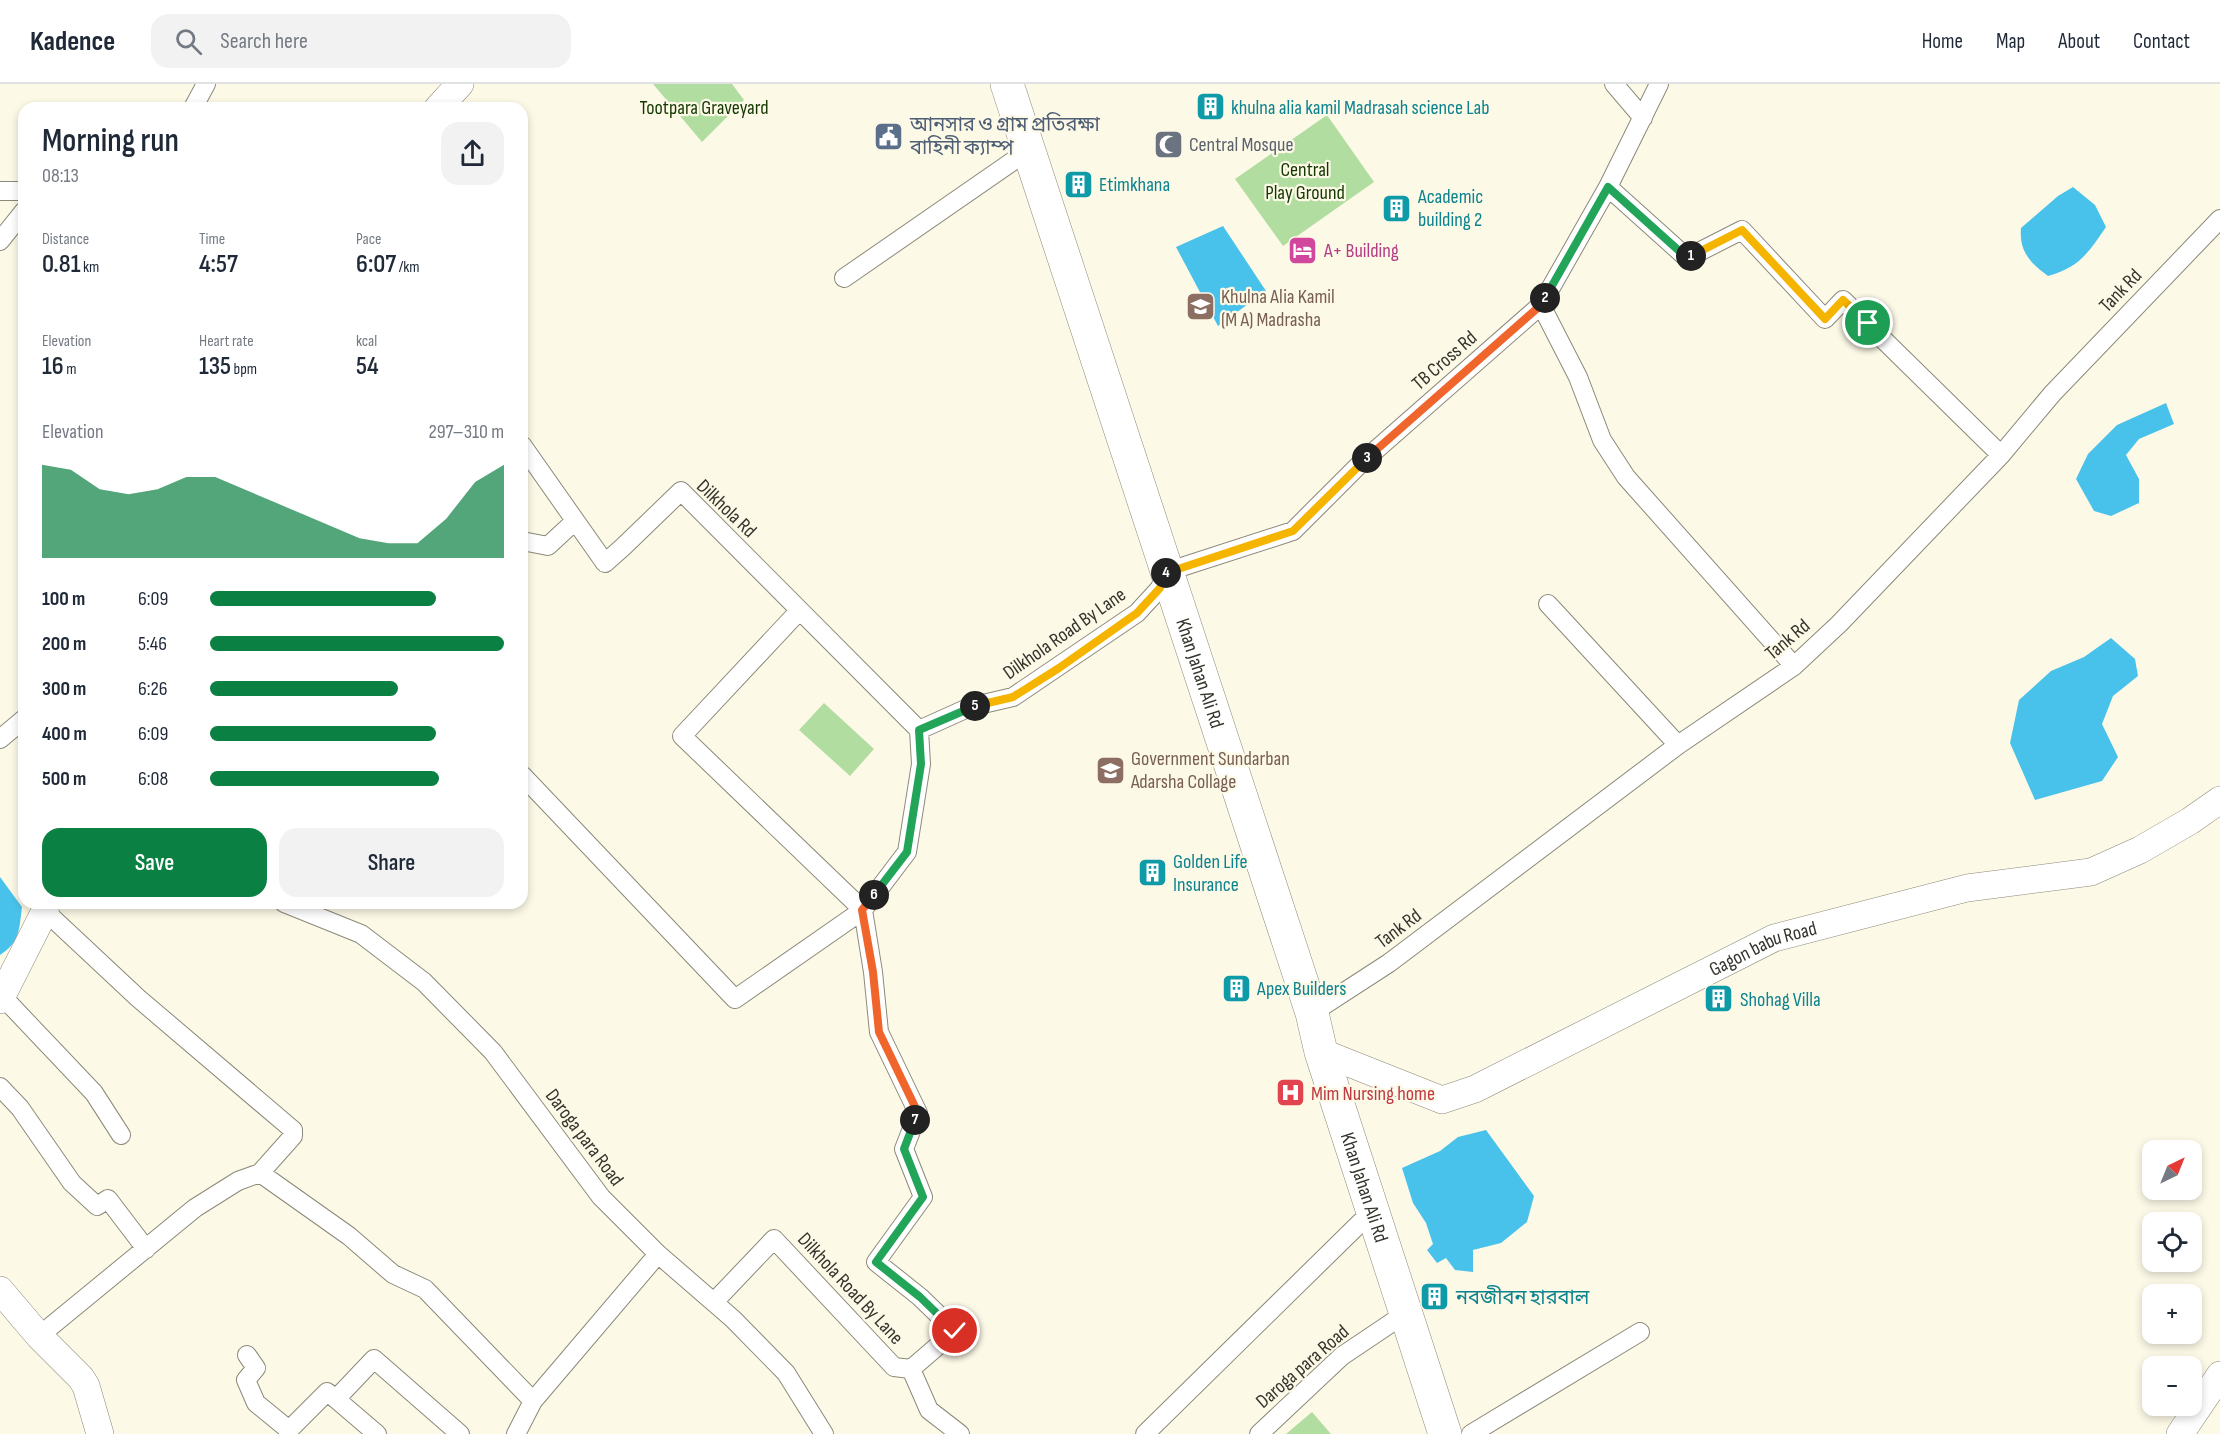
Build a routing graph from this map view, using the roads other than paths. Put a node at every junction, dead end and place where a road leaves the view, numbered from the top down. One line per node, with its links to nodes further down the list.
1 (206, 84): 7 (street)
2 (460, 84): 8 (street)
3 (992, 84): 10 (highway, Khan Jahan Ali Rd)
4 (1007, 84): 23 (highway, Khan Jahan Ali Rd)
5 (1614, 84): 9 (street)
6 (1659, 84): 9 (street, TB Cross Rd)
7 (196, 102)
8 (444, 102)
9 (1643, 118): 11 (street, TB Cross Rd)
10 (1016, 159): 17 (street); 23 (highway, Khan Jahan Ali Rd)
11 (1608, 187): 18 (street, TB Cross Rd); 20 (street)
12 (0, 191): 13 (street)
13 (18, 191)
14 (18, 218): 16 (street)
15 (2220, 219): 20 (street, Tank Rd)
16 (0, 241)
17 (843, 278)
18 (1541, 305): 23 (street, TB Cross Rd); 26 (street)
19 (528, 454): 21 (street, Dilkhola Rd)
20 (2001, 455): 26 (street, Tank Rd)
21 (575, 521): 22 (street); 25 (street, Dilkhola Rd)
22 (528, 542)
23 (1163, 580): 28 (street, Dilkhola Road By Lane); 38 (highway, Khan Jahan Ali Rd); 43 (highway, Khan Jahan Ali Rd)
24 (1548, 604): 30 (street)
25 (799, 611): 28 (street, Dilkhola Rd); 36 (street)
26 (1794, 666): 30 (street, Tank Rd)
27 (18, 724): 29 (street)
28 (919, 730): 36 (street)
29 (0, 739)
30 (1678, 745): 38 (street, Tank Rd)
31 (528, 781): 36 (street)
32 (2220, 800): 39 (street, Gagon babu Road)
33 (44, 909): 37 (street)
34 (47, 909): 42 (street)
35 (299, 909): 45 (street, Daroga para Road)
36 (862, 910): 52 (street, Dilkhola Road By Lane)
37 (1, 998): 41 (street)
38 (1312, 1014): 39 (highway, Khan Jahan Ali Rd)
39 (1321, 1052): 48 (highway, Khan Jahan Ali Rd)
40 (0, 1088): 44 (street)
41 (121, 1135)
42 (260, 1173): 44 (street); 55 (street)
43 (1361, 1222): 48 (highway, Khan Jahan Ali Rd); 63 (street)
44 (146, 1249): 50 (street)
45 (658, 1254): 47 (street, Daroga para Road); 55 (street)
46 (0, 1290): 50 (street)
47 (714, 1302): 52 (street, Dilkhola Road By Lane); 61 (street, Daroga para Road)
48 (1399, 1317): 64 (street, Daroga para Road); 65 (highway, Khan Jahan Ali Rd); 66 (highway, Khan Jahan Ali Rd)
49 (1640, 1332): 67 (street)
50 (39, 1336): 57 (street)
51 (247, 1355): 56 (street)
52 (911, 1369): 62 (street)
53 (2220, 1375): 68 (street)
54 (336, 1399): 56 (street); 58 (street); 59 (street)
55 (533, 1401): 60 (street)
56 (287, 1432)
57 (100, 1434)
58 (377, 1434)
59 (460, 1434)
60 (516, 1434)
61 (824, 1434)
62 (960, 1434)
63 (1145, 1434)
64 (1259, 1434)
65 (1429, 1434)
66 (1445, 1434)
67 (1471, 1434)
68 (2180, 1434)

